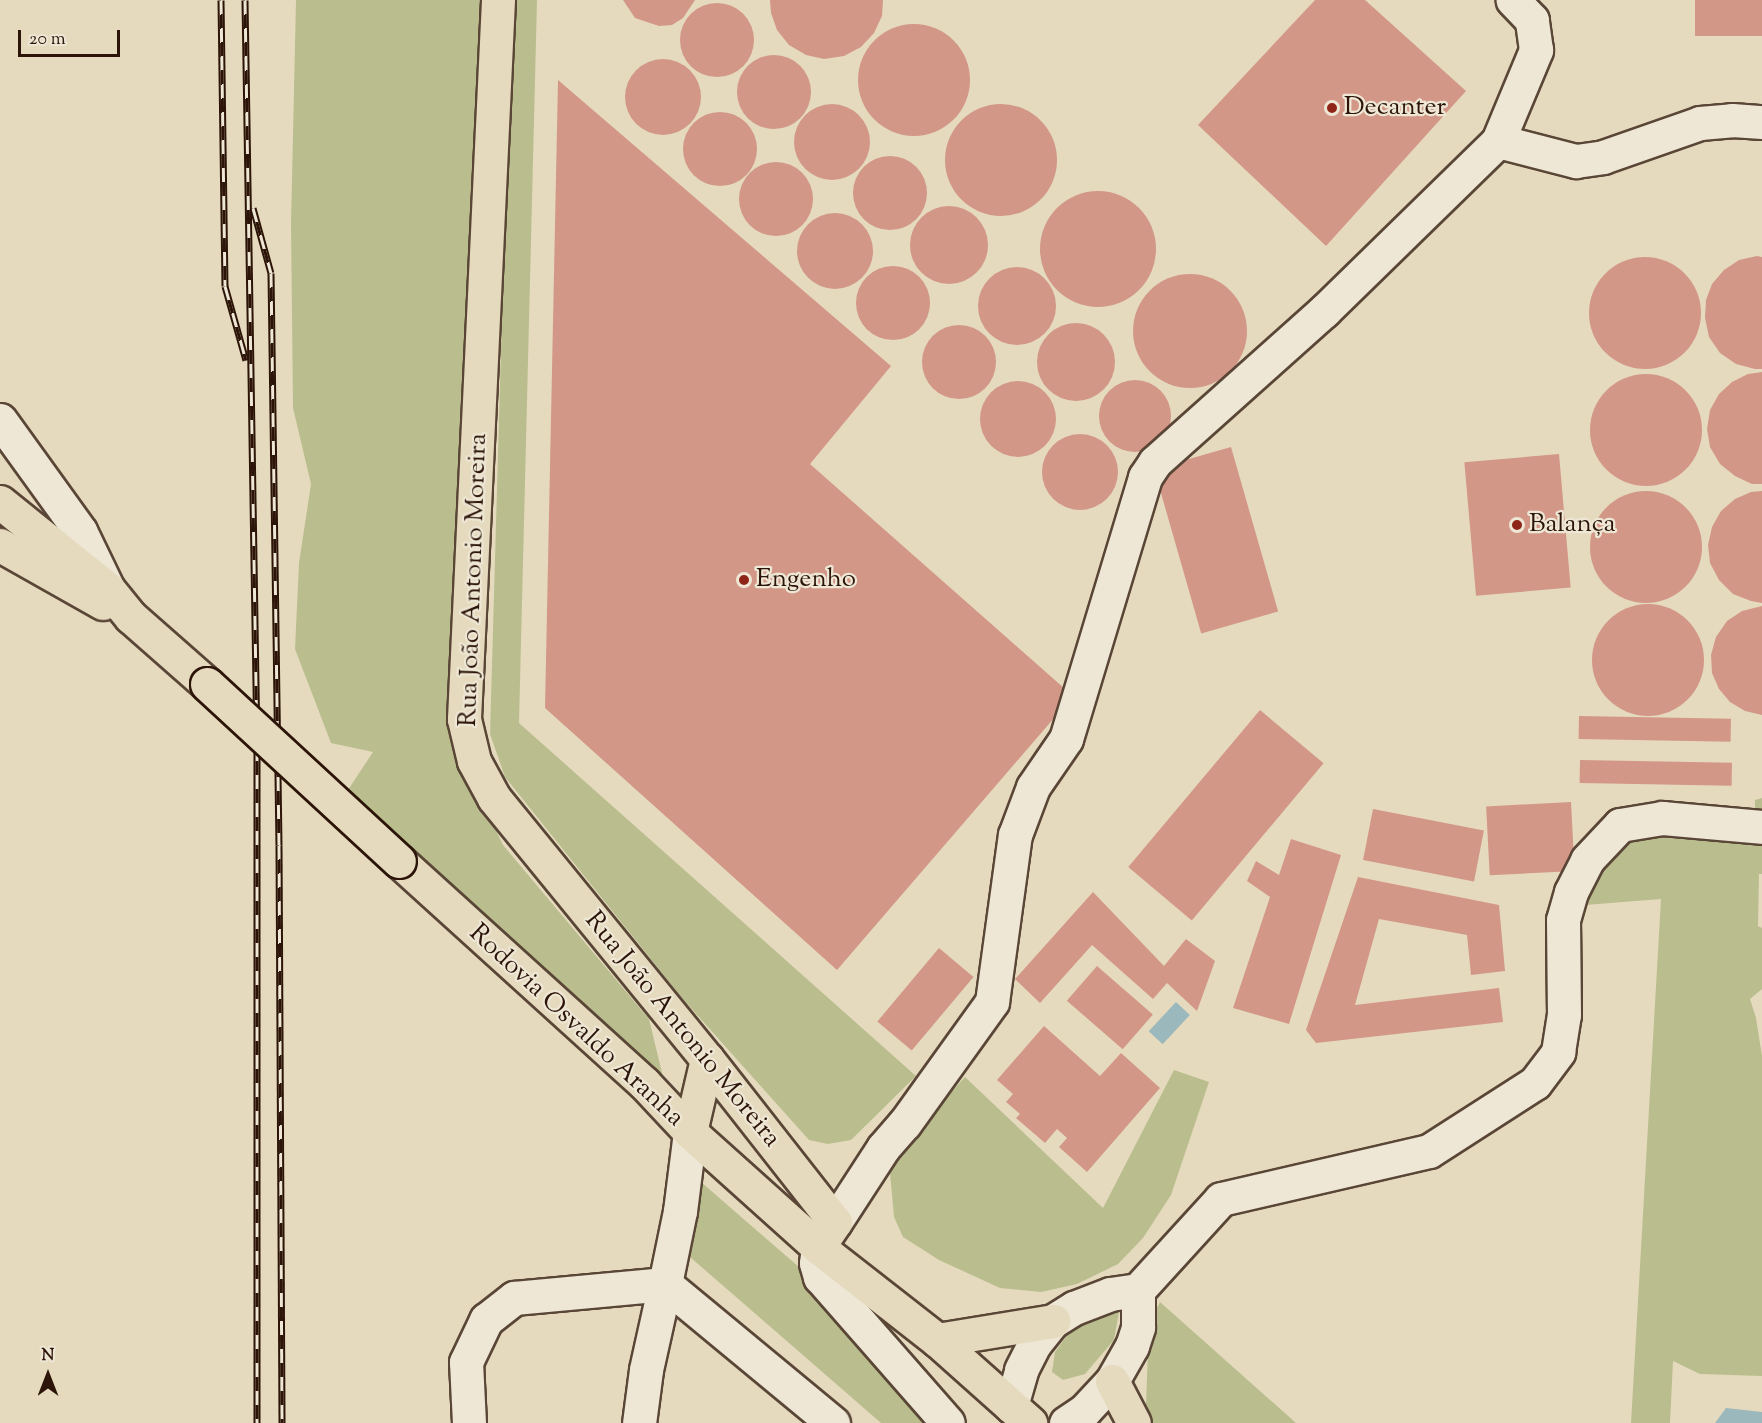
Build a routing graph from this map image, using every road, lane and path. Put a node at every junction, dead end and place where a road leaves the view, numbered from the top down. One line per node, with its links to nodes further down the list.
1 (498, 0): 11 (main road, Rua João Antonio Moreira)
2 (1513, 0): 4 (street)
3 (1762, 122): 4 (street)
4 (1498, 141): 13 (street)
5 (0, 420): 8 (street)
6 (0, 502): 8 (main road, Rodovia Osvaldo Aranha)
7 (0, 545): 9 (main road, Rodovia Osvaldo Aranha)
8 (108, 589): 9 (main road, Rodovia Osvaldo Aranha)
9 (131, 617): 12 (main road, Rodovia Osvaldo Aranha, bridge)
10 (1762, 827): 15 (street)
11 (707, 1059): 12 (main road); 13 (main road, Rua João Antonio Moreira)
12 (690, 1132): 13 (main road, Rodovia Osvaldo Aranha); 14 (street)
13 (826, 1234): 17 (main road, Rodovia Osvaldo Aranha); 23 (street)
14 (665, 1284): 20 (street); 21 (street); 22 (street)
15 (1138, 1290): 16 (street); 18 (street)
16 (1053, 1321): 17 (main road); 19 (street)
17 (937, 1340): 19 (main road, Rodovia Osvaldo Aranha)
18 (1112, 1381): 24 (street); 25 (main road)
19 (1021, 1414)
20 (469, 1423)
21 (639, 1423)
22 (833, 1423)
23 (948, 1423)
24 (1066, 1423)
25 (1134, 1423)

